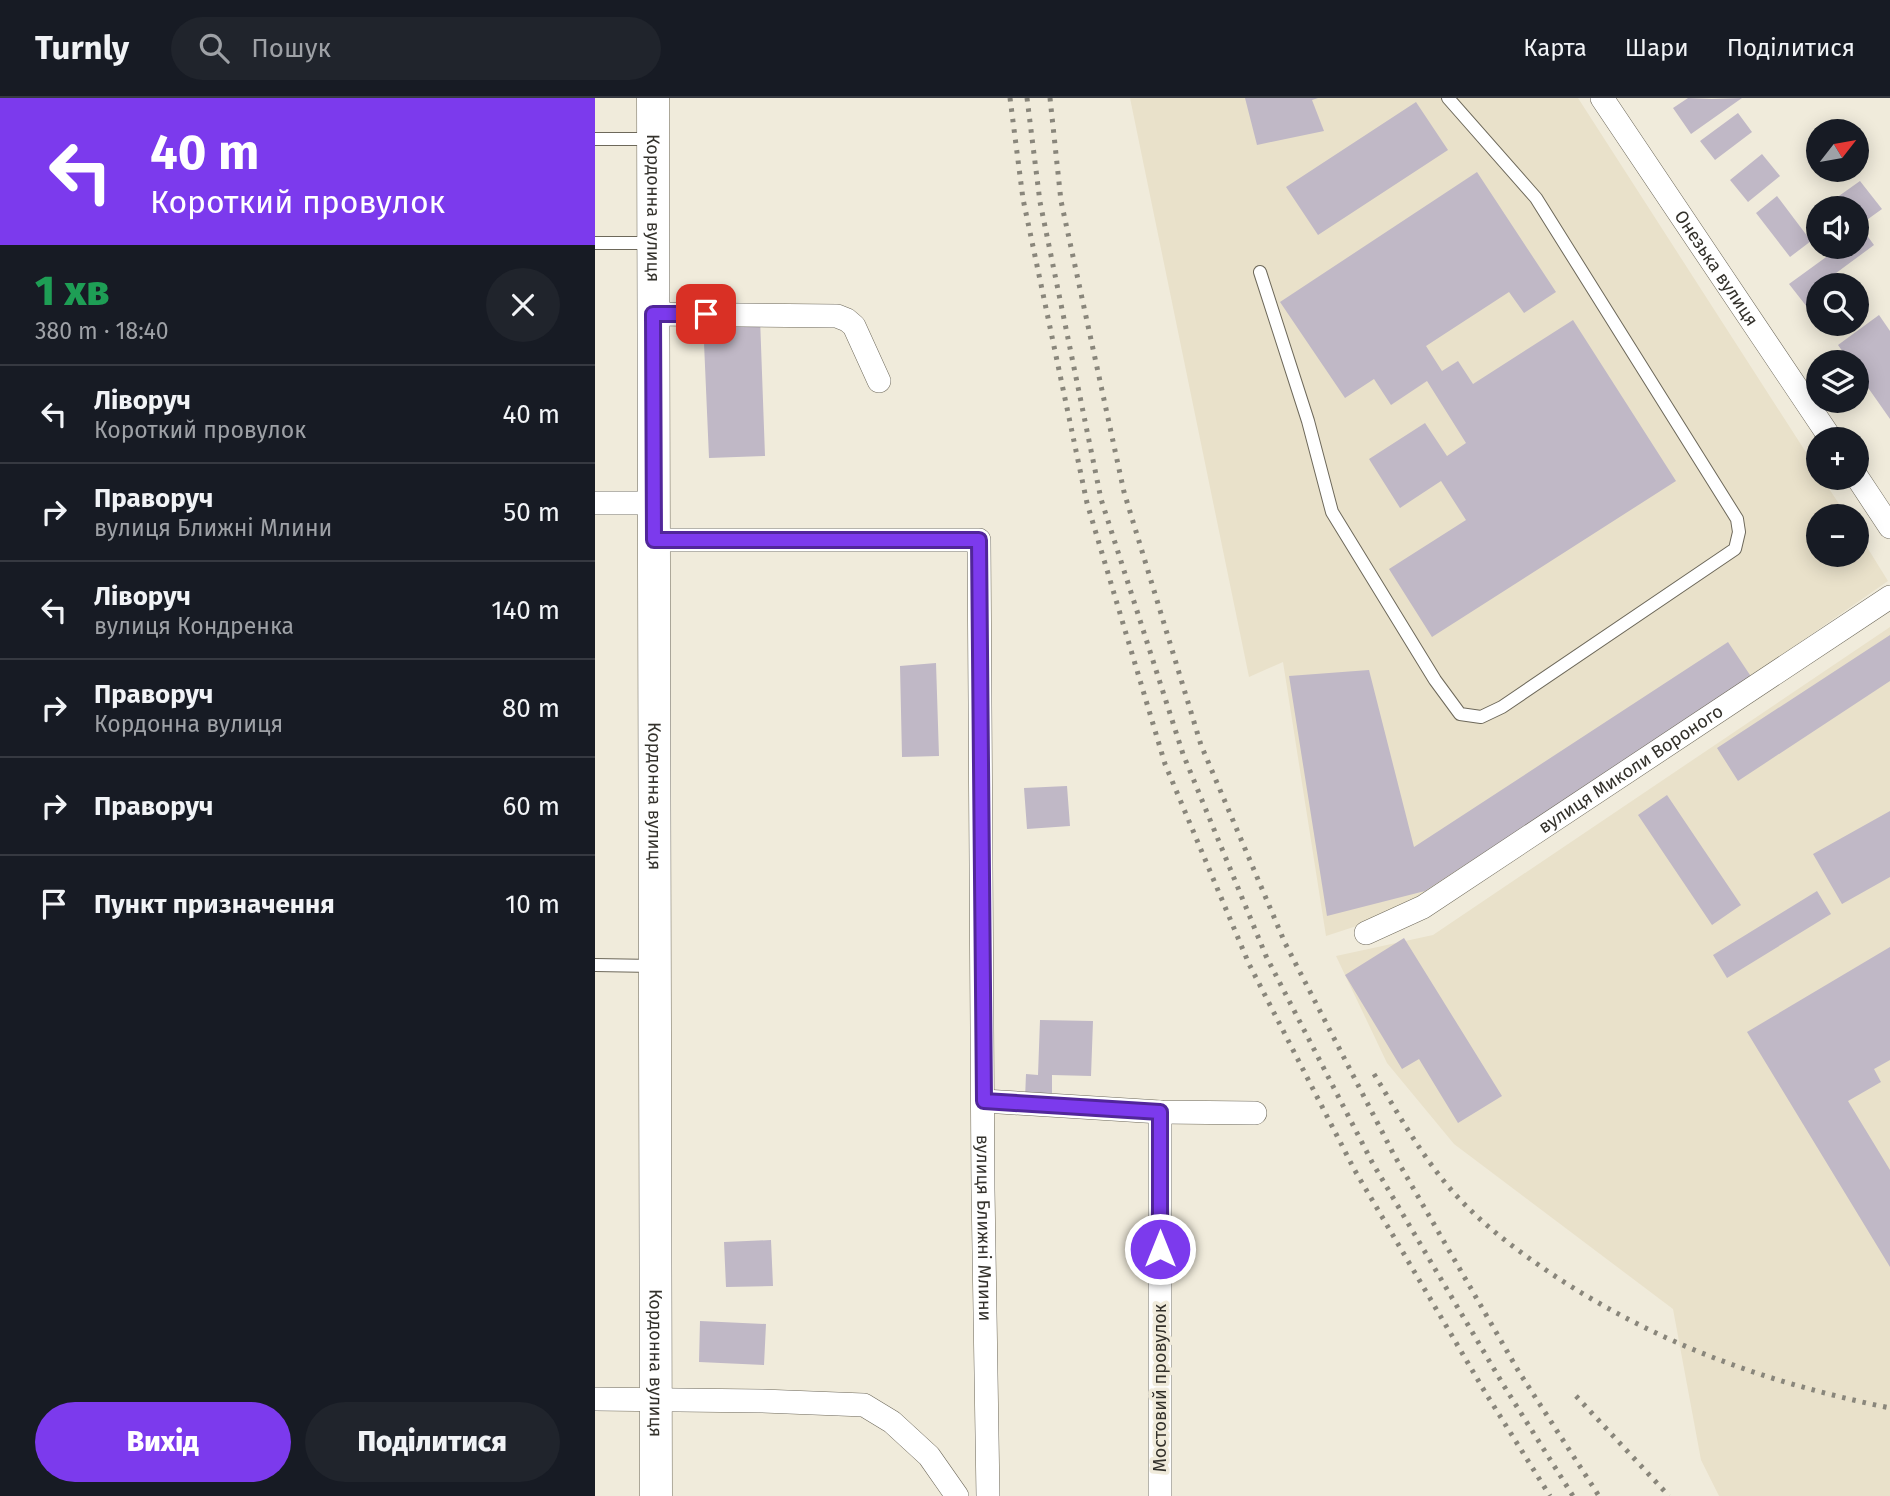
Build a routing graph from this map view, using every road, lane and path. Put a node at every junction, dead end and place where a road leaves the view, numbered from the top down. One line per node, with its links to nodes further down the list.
1 (653, 98): 5 (main road, Кордонна вулиця)
2 (1448, 98): 8 (lane)
3 (1602, 98): 11 (street, Онезька вулиця)
4 (595, 139): 5 (lane)
5 (653, 139): 7 (main road, Кордонна вулиця)
6 (595, 243): 7 (lane)
7 (653, 243): 9 (main road, Кордонна вулиця)
8 (1260, 272)
9 (653, 314): 10 (street); 14 (main road, Кордонна вулиця)
10 (879, 381)
11 (1823, 427)
12 (1866, 490): 15 (street)
13 (595, 503): 14 (street)
14 (654, 503): 16 (main road, Кордонна вулиця)
15 (1890, 527)
16 (654, 540): 20 (main road, Кордонна вулиця); 21 (street, вулиця Ближні Млини)
17 (1890, 597): 18 (street, вулиця Миколи Вороного)
18 (1366, 933)
19 (595, 965): 20 (lane)
20 (655, 966): 25 (main road, Кордонна вулиця)
21 (984, 1101): 22 (street); 28 (street, вулиця Ближні Млини)
22 (1160, 1112): 23 (street); 29 (street, Мостовий провулок)
23 (1255, 1112)
24 (595, 1399): 25 (street)
25 (655, 1400): 26 (main road, Кордонна вулиця); 27 (street)
26 (656, 1496)
27 (957, 1496)
28 (988, 1496)
29 (1160, 1496)

